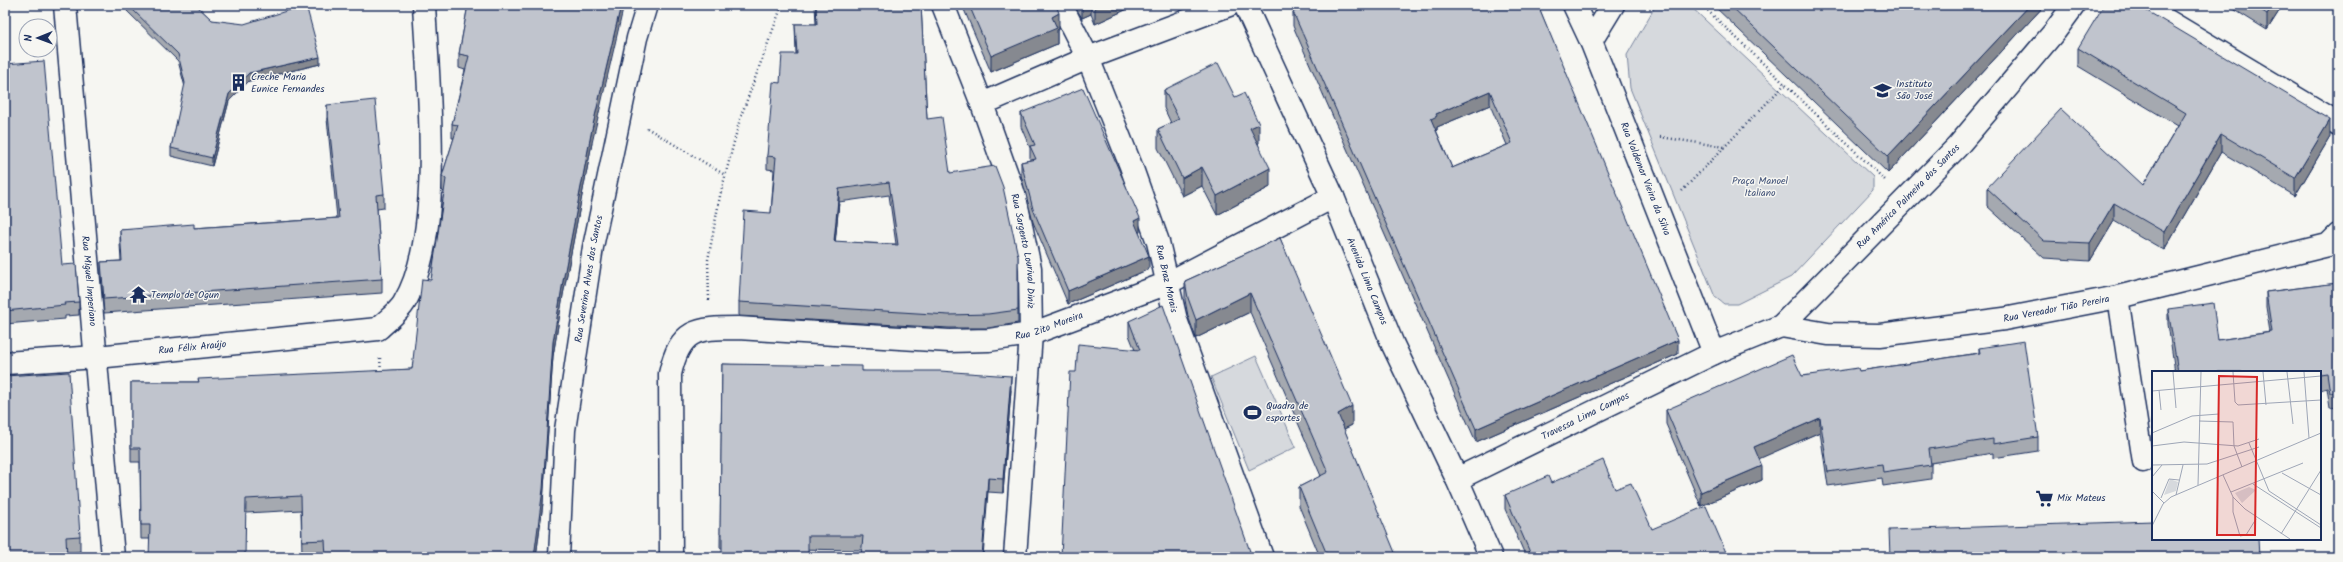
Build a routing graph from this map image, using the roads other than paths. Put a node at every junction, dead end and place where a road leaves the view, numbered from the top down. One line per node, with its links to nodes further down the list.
1 (65, 5): 23 (street, Rua Miguel Imperiano)
2 (424, 5): 23 (street, Rua Félix Araújo)
3 (647, 5): 28 (lane, Rua Severino Alves dos Santos)
4 (943, 5): 14 (street, Rua Sargento Lourival Diniz)
5 (1062, 5): 13 (street, Rua Braz Morais)
6 (1229, 5): 13 (street)
7 (1244, 5): 16 (street, Avenida Lima Campos)
8 (1574, 5): 12 (street, Rua Valdemar Vieira da Silva)
9 (1613, 5): 12 (street)
10 (2074, 5): 20 (street, Rua América Palmeira dos Santos)
11 (2141, 5): 15 (street)
12 (1591, 41): 22 (street, Rua Valdemar Vieira da Silva)
13 (1088, 58): 14 (street); 18 (street, Rua Braz Morais)
14 (982, 104): 21 (street, Rua Sargento Lourival Diniz)
15 (2338, 125)
16 (1334, 197): 18 (street, Rua Zito Moreira); 26 (street, Avenida Lima Campos)
17 (2333, 240): 19 (street, Rua Vereador Tião Pereira)
18 (1168, 283): 21 (street, Rua Zito Moreira); 31 (street, Rua Braz Morais)
19 (2118, 297): 20 (street, Rua Vereador Tião Pereira); 25 (lane)
20 (1781, 326): 22 (street, Rua América Palmeira dos Santos)
21 (1031, 334): 29 (street, Rua Zito Moreira); 30 (street, Rua Sargento Lourival Diniz)
22 (1714, 353): 26 (street, Travessa Lima Campos)
23 (97, 357): 24 (street, Rua Félix Araújo); 27 (street, Rua Miguel Imperiano)
24 (5, 363)
25 (2143, 462)
26 (1457, 479): 32 (street, Avenida Lima Campos)
27 (113, 557)
28 (559, 557)
29 (671, 557)
30 (1014, 557)
31 (1262, 557)
32 (1491, 557)

